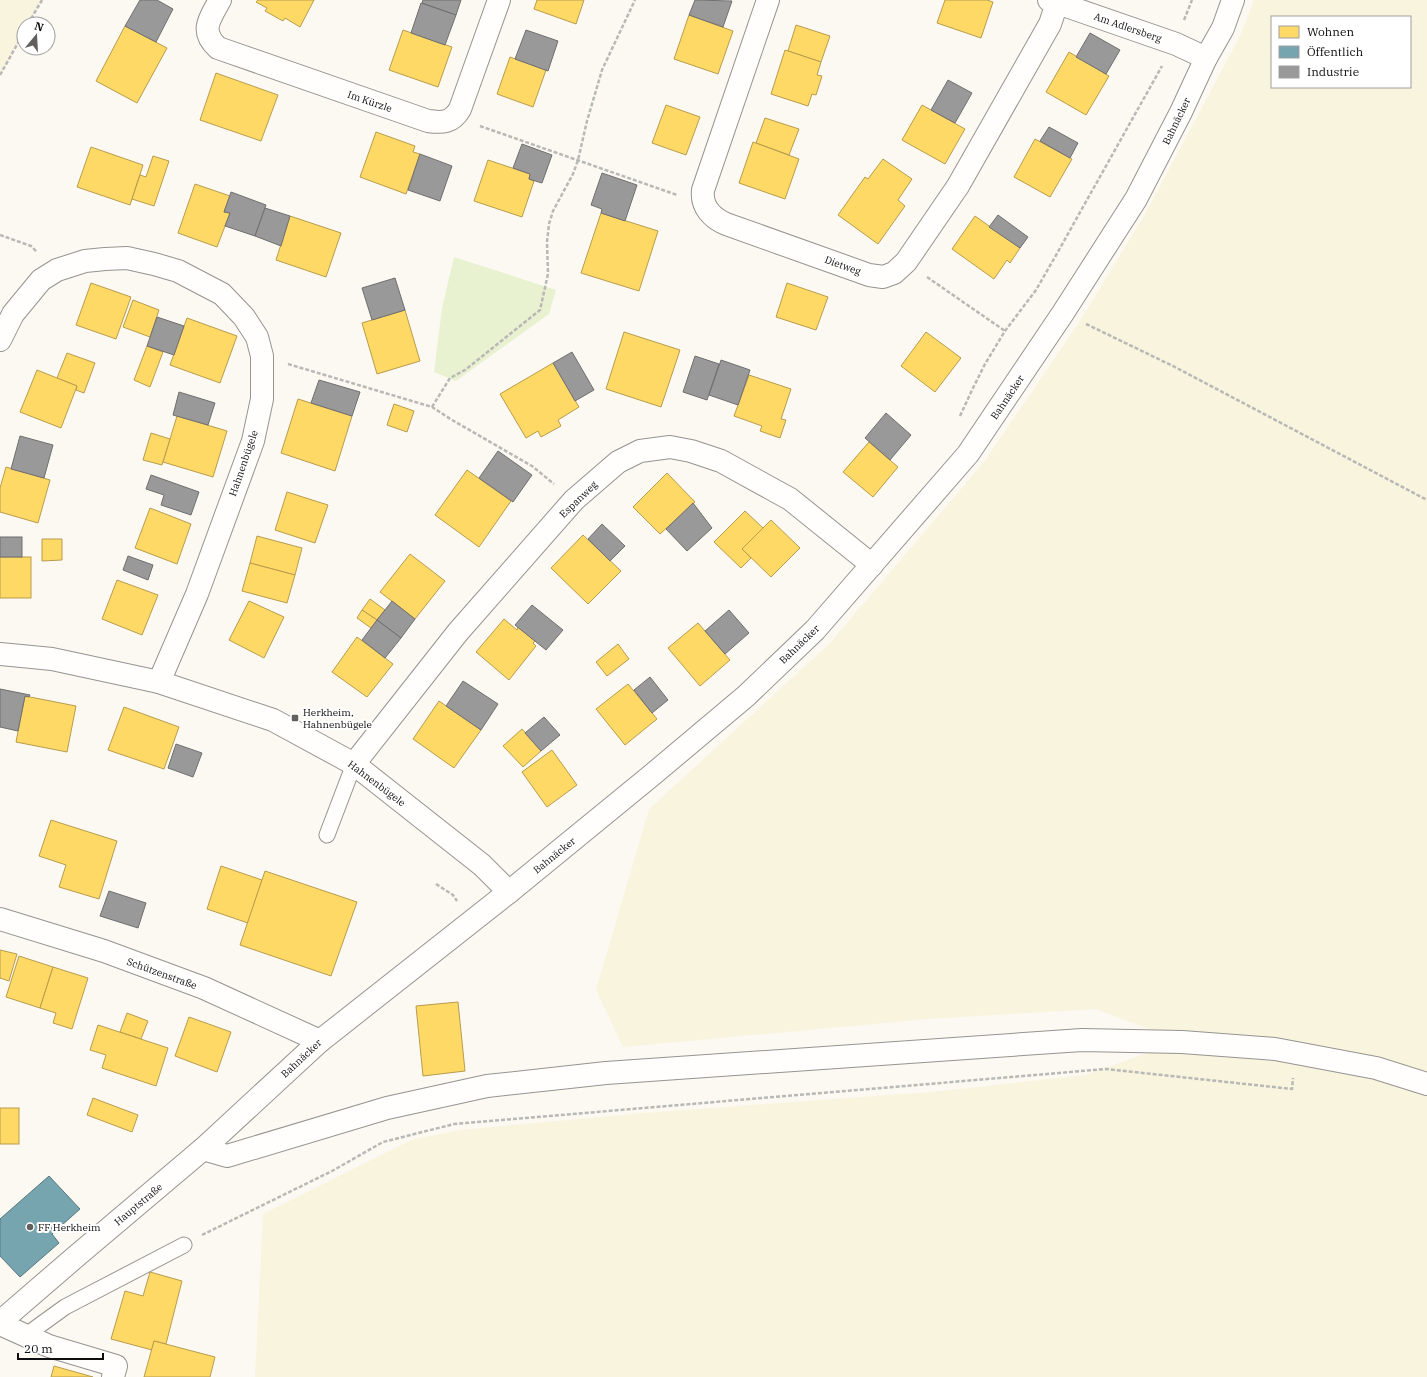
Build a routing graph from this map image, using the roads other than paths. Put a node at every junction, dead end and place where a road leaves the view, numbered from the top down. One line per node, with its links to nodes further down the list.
1 (220, 0): 2 (street, Im Kürzle)
2 (499, 0)
3 (768, 0): 5 (street, Dietweg)
4 (1233, 0): 6 (street, Bahnäcker)
5 (1053, 1): 6 (street, Am Adlersberg)
6 (1206, 58): 8 (street, Bahnäcker)
7 (0, 340): 10 (street, Hahnenbügele)
8 (872, 565): 11 (street, Espanweg); 13 (street, Bahnäcker)
9 (0, 654): 10 (street, Hahnenbügele)
10 (159, 682): 11 (street, Hahnenbügele)
11 (354, 764): 12 (lane); 13 (street, Hahnenbügele)
12 (327, 835)
13 (508, 892): 15 (street, Bahnäcker)
14 (0, 919): 15 (street, Schützenstraße)
15 (320, 1041): 17 (street, Bahnäcker)
16 (1427, 1084): 17 (street)
17 (203, 1149): 19 (street, Hauptstraße)
18 (184, 1244): 20 (lane)
19 (0, 1323): 20 (street)
20 (25, 1336): 21 (street)
21 (114, 1377)

